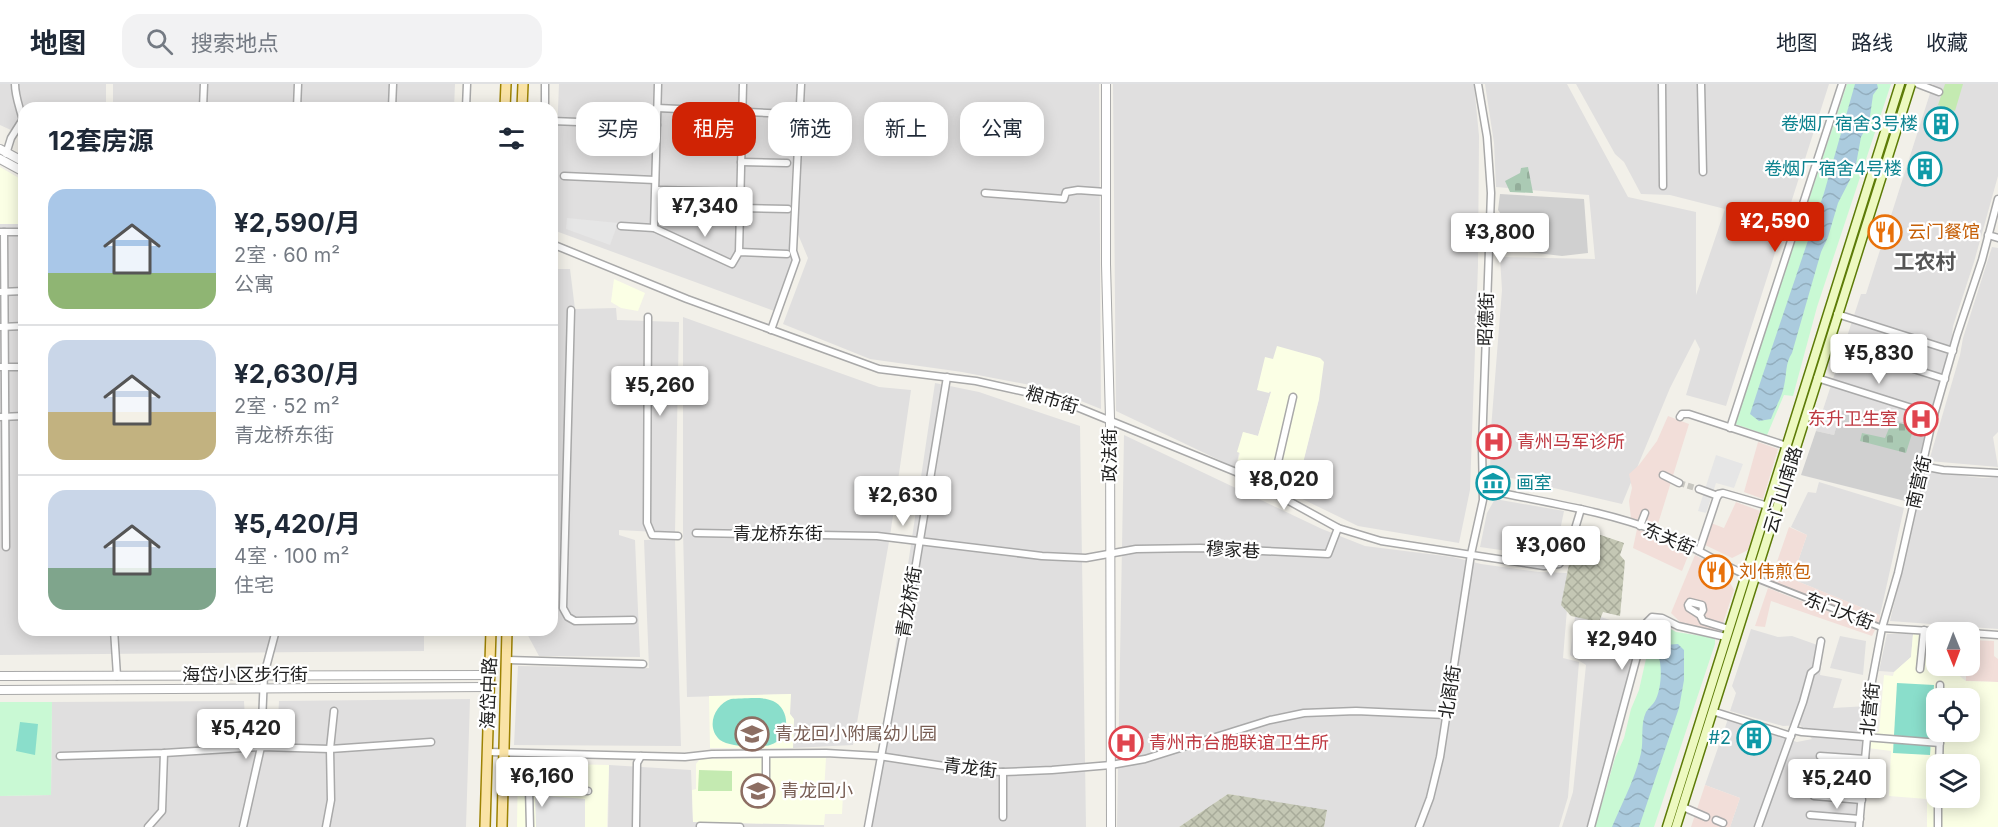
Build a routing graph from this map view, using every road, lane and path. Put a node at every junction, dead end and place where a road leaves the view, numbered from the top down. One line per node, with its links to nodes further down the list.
1 (15, 84): 30 (street)
2 (204, 84): 21 (street)
3 (298, 84): 22 (street)
4 (393, 84): 23 (street)
5 (467, 84): 24 (street)
6 (506, 84): 25 (main road)
7 (522, 84): 26 (main road)
8 (545, 84): 27 (street)
9 (658, 84): 28 (street)
10 (742, 84): 29 (street)
11 (801, 84): 68 (street)
12 (1106, 84): 47 (street, 政法街)
13 (1478, 84): 93 (street, 昭德街)
14 (1662, 84): 44 (street)
15 (1701, 84): 41 (street)
16 (1842, 84): 85 (street)
17 (1900, 84): 84 (main road, 云门山南路)
18 (1911, 84): 64 (main road, 云门山南路)
19 (1918, 84): 20 (street)
20 (1939, 92)
21 (203, 102)
22 (297, 102)
23 (392, 102)
24 (466, 102)
25 (505, 102)
26 (522, 102)
27 (544, 102)
28 (657, 102)
29 (742, 102)
30 (18, 105)
31 (558, 121): 32 (street)
32 (576, 122)
33 (18, 127): 34 (street)
34 (2, 154): 37 (street); 40 (street)
35 (656, 156): 43 (street)
36 (741, 156): 38 (street)
37 (18, 160)
38 (741, 162): 39 (street); 46 (street)
39 (787, 163)
40 (18, 166)
41 (1703, 172)
42 (564, 176): 43 (street)
43 (655, 180): 53 (street)
44 (1663, 186)
45 (658, 190): 46 (street)
46 (740, 192): 50 (street)
47 (1106, 192): 48 (street); 83 (street, 政法街)
48 (985, 193)
49 (1998, 199): 56 (street, 南营街)
50 (740, 208): 51 (street); 59 (street)
51 (788, 209)
52 (621, 226): 53 (street)
53 (654, 228): 59 (street)
54 (2, 232): 55 (street); 62 (street)
55 (18, 232)
56 (1988, 235): 57 (street); 72 (street, 南营街)
57 (1998, 238)
58 (558, 246): 68 (street, 粮市街)
59 (739, 252): 60 (street)
60 (787, 254)
61 (18, 291): 62 (street)
62 (2, 292): 67 (street)
63 (571, 310): 109 (street)
64 (1837, 314): 69 (main road, 云门山南路); 72 (street)
65 (648, 316): 101 (street)
66 (18, 326): 67 (street)
67 (2, 327): 73 (street)
68 (771, 330): 75 (street, 粮市街)
69 (1828, 342): 70 (street); 76 (main road, 云门山南路)
70 (1848, 348)
71 (1857, 351): 77 (street)
72 (1953, 351): 77 (street, 南营街)
73 (2, 367): 74 (street); 81 (street)
74 (18, 367)
75 (947, 377): 83 (street, 粮市街); 102 (street, 青龙桥街)
76 (1817, 378): 79 (street); 84 (main road, 云门山南路)
77 (1945, 379): 79 (street, 南营街)
78 (1293, 397): 91 (street)
79 (1934, 415): 87 (street, 南营街)
80 (18, 416): 81 (street)
81 (3, 417): 103 (street)
82 (1680, 417): 85 (street)
83 (1110, 419): 91 (street, 粮市街); 105 (street, 政法街)
84 (1798, 427): 86 (main road, 云门山南路); 107 (main road, 云门山南路)
85 (1730, 428): 86 (street)
86 (1787, 446): 95 (main road, 云门山南路)
87 (1922, 466): 88 (street); 110 (street, 南营街)
88 (1998, 472)
89 (1663, 475): 90 (street)
90 (1679, 483)
91 (1268, 489): 99 (street, 粮市街)
92 (1699, 489): 94 (street)
93 (1484, 492): 96 (street, 东关街); 106 (street, 昭德街)
94 (1718, 496): 95 (street); 104 (street)
95 (1768, 506): 107 (main road, 云门山南路)
96 (1581, 509): 98 (street, 东关街); 106 (street, 粮市街)
97 (1645, 513): 98 (street)
98 (1640, 526): 104 (street, 东关街)
99 (1338, 528): 105 (street, 穆家巷); 106 (street, 粮市街)
100 (696, 533): 102 (street, 青龙桥东街)
101 (678, 536)
102 (920, 541): 105 (street, 青龙桥东街); 146 (street, 青龙桥街)
103 (6, 547)
104 (1699, 551): 107 (street, 东关街)
105 (1110, 553): 149 (street, 政法街)
106 (1471, 554): 132 (street, 北阁街)
107 (1750, 577): 110 (street, 东门大街); 112 (main road, 云门山南路); 131 (main road, 云门山南路)
108 (1700, 615): 112 (street)
109 (633, 620)
110 (1882, 628): 111 (street, 东门大街); 134 (street, 北营街)
111 (1924, 630): 122 (street)
112 (1728, 633): 175 (street); 176 (main road, 云门山南路)
113 (1980, 634): 114 (street)
114 (1998, 635)
115 (114, 636): 126 (street)
116 (274, 636): 123 (street)
117 (491, 636): 124 (main road, 海岱中路)
118 (507, 636): 120 (main road, 海岱中路)
119 (1821, 641): 133 (street)
120 (506, 660): 121 (street); 140 (main road, 海岱中路)
121 (643, 664)
122 (1920, 669)
123 (264, 675): 124 (street, 海岱小区步行街); 126 (street, 海岱小区步行街); 128 (street)
124 (490, 675): 127 (main road, 海岱中路)
125 (0, 676): 126 (street, 海岱小区步行街)
126 (117, 676)
127 (489, 687): 128 (street, 海岱小区步行街); 139 (main road, 海岱中路)
128 (263, 688): 129 (street, 海岱小区步行街); 137 (street)
129 (0, 690)
130 (334, 711): 138 (street)
131 (1712, 711): 133 (street); 157 (main road, 云门山南路)
132 (1446, 715): 149 (street, 青龙街); 174 (street, 北阁街)
133 (1792, 733): 134 (street); 178 (street)
134 (1867, 738): 136 (street); 148 (street, 北营街)
135 (431, 741): 138 (street)
136 (1940, 743): 142 (street)
137 (261, 747): 138 (street); 141 (street); 165 (street)
138 (330, 749): 166 (street)
139 (487, 752): 140 (street, 青龙街); 167 (main road, 海岱中路)
140 (503, 752): 145 (street, 青龙街); 168 (main road, 海岱中路)
141 (164, 753): 144 (street); 164 (street)
142 (1940, 754)
143 (766, 755): 145 (street, 青龙街); 146 (street, 青龙街); 153 (street)
144 (60, 756)
145 (641, 756): 170 (street)
146 (879, 756): 150 (street, 青龙街); 172 (street, 青龙桥街)
147 (1820, 756): 148 (street)
148 (1865, 759): 152 (street, 北营街)
149 (1111, 765): 150 (street, 青龙街); 173 (street, 政法街)
150 (1003, 772): 161 (street)
151 (1820, 775): 152 (street)
152 (1864, 779): 156 (street, 北营街)
153 (766, 786)
154 (588, 791): 169 (street)
155 (1814, 796): 156 (street)
156 (1862, 800): 162 (street, 北营街)
157 (1683, 807): 160 (street); 177 (main road, 云门山南路)
158 (1938, 808): 180 (street)
159 (1810, 815): 162 (street)
160 (1706, 816)
161 (1003, 817)
162 (1860, 819): 179 (street, 北营街)
163 (700, 826): 171 (street)
164 (148, 827)
165 (243, 827)
166 (326, 827)
167 (485, 827)
168 (502, 827)
169 (530, 827)
170 (636, 827)
171 (740, 827)
172 (868, 827)
173 (1111, 827)
174 (1419, 827)
175 (1591, 827)
176 (1667, 827)
177 (1676, 827)
178 (1758, 827)
179 (1859, 827)
180 (1938, 827)

